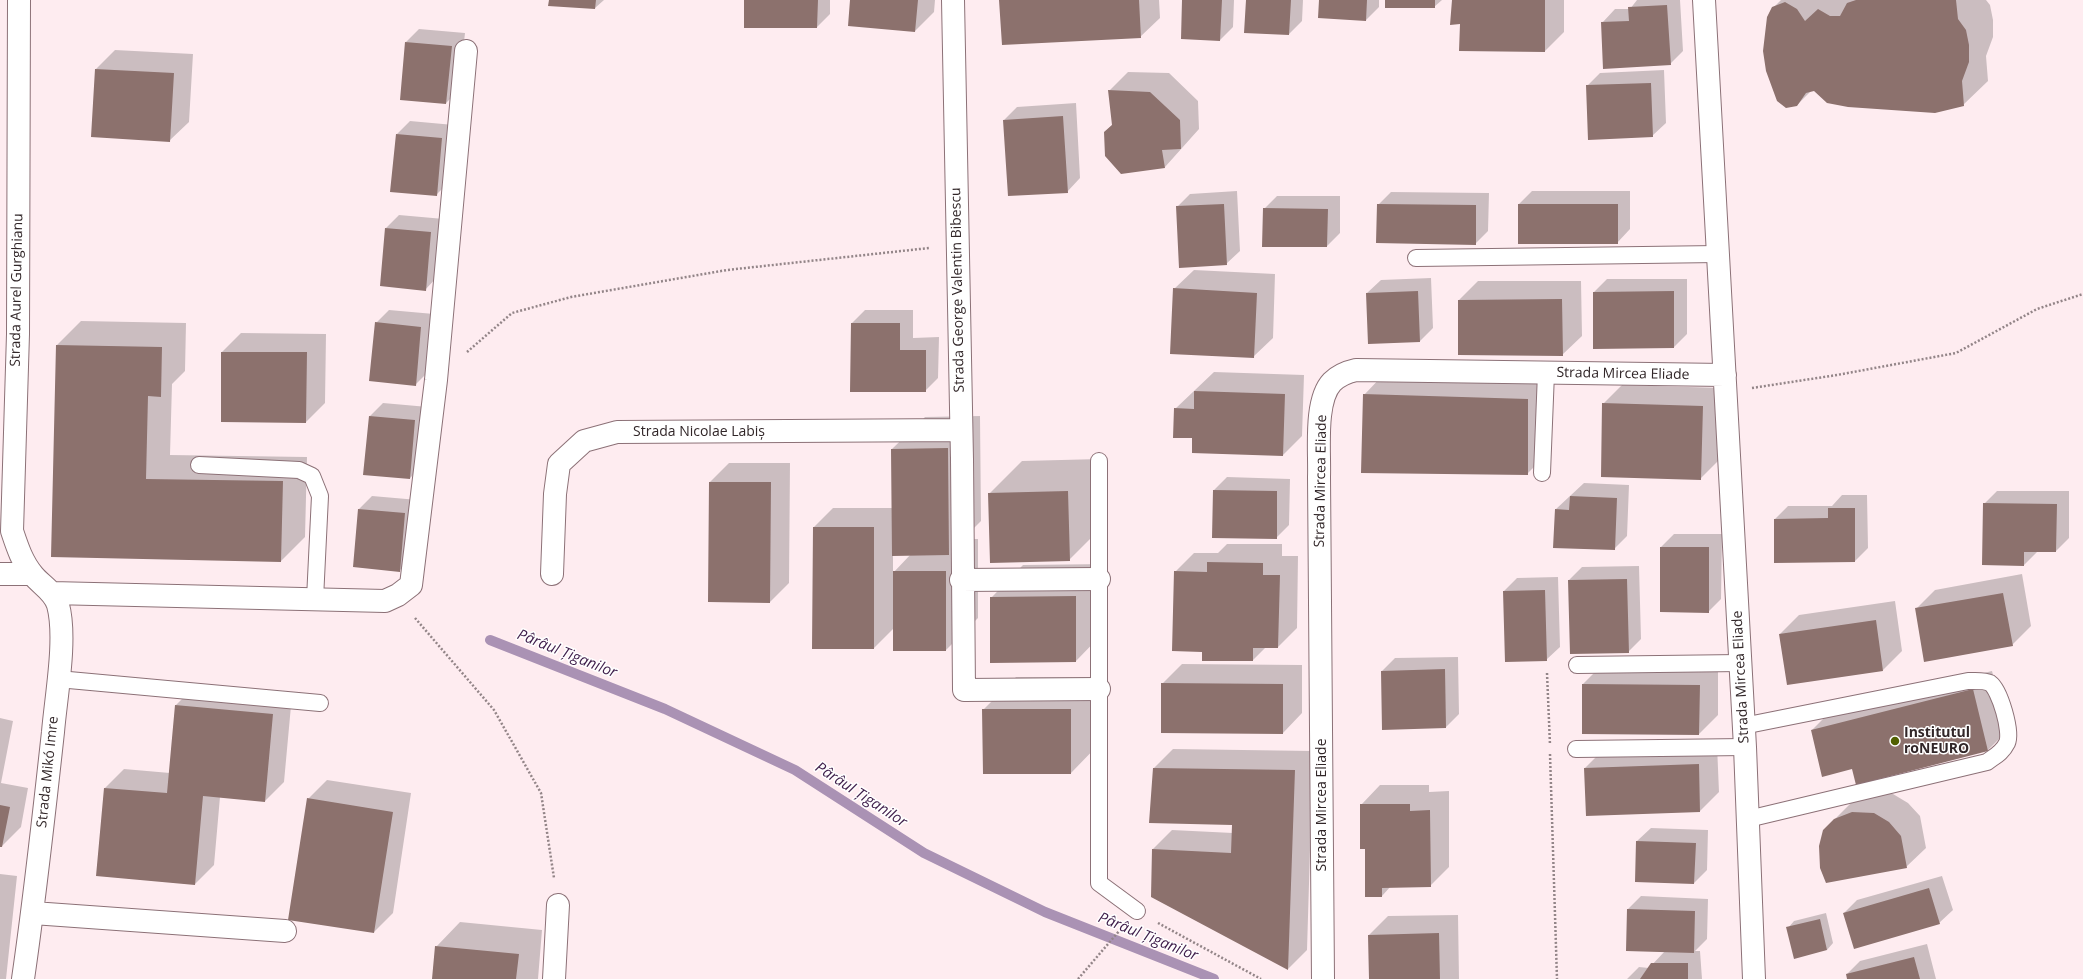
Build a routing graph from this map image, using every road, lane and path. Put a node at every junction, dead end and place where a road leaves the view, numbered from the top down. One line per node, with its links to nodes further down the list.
1 (19, 0): 17 (street, Strada Aurel Gurghianu)
2 (953, 0): 5 (street, Strada George Valentin Bibescu)
3 (1704, 0): 6 (street, Strada Mircea Eliade)
4 (466, 51): 10 (street)
5 (958, 244): 10 (path); 12 (street, Strada George Valentin Bibescu)
6 (1718, 254): 7 (lane); 11 (street, Strada Mircea Eliade)
7 (1416, 258)
8 (2083, 294): 11 (path)
9 (1546, 373): 11 (street, Strada Mircea Eliade); 15 (lane); 42 (street, Strada Mircea Eliade)
10 (436, 380): 22 (street)
11 (1726, 384): 24 (street, Strada Mircea Eliade)
12 (960, 430): 18 (street, Strada Nicolae Labiș); 20 (street, Strada George Valentin Bibescu)
13 (1099, 461): 19 (lane)
14 (199, 465): 23 (lane)
15 (1542, 473)
16 (0, 574): 17 (street)
17 (32, 574): 21 (street, Strada Mikó Imre)
18 (552, 574)
19 (1099, 579): 20 (street); 28 (lane)
20 (961, 580): 28 (street, Strada George Valentin Bibescu)
21 (52, 593): 23 (street); 26 (street, Strada Mikó Imre)
22 (398, 595): 23 (street); 34 (path)
23 (315, 599)
24 (1740, 663): 25 (lane); 30 (street, Strada Mircea Eliade)
25 (1577, 665)
26 (59, 672): 29 (lane); 36 (street, Strada Mikó Imre)
27 (1547, 673): 43 (path)
28 (1099, 689): 35 (lane)
29 (320, 703)
30 (1743, 726): 31 (street, Strada Mircea Eliade); 33 (lane)
31 (1745, 747): 32 (lane); 33 (street, Strada Mircea Eliade)
32 (1576, 749)
33 (1748, 819): 44 (street, Strada Mircea Eliade)
34 (558, 905): 39 (street)
35 (1137, 911): 40 (path); 41 (path)
36 (33, 913): 37 (street); 38 (street, Strada Mikó Imre)
37 (284, 931)
38 (23, 979)
39 (554, 979)
40 (1078, 979)
41 (1261, 979)
42 (1323, 979)
43 (1557, 979)
44 (1754, 979)

